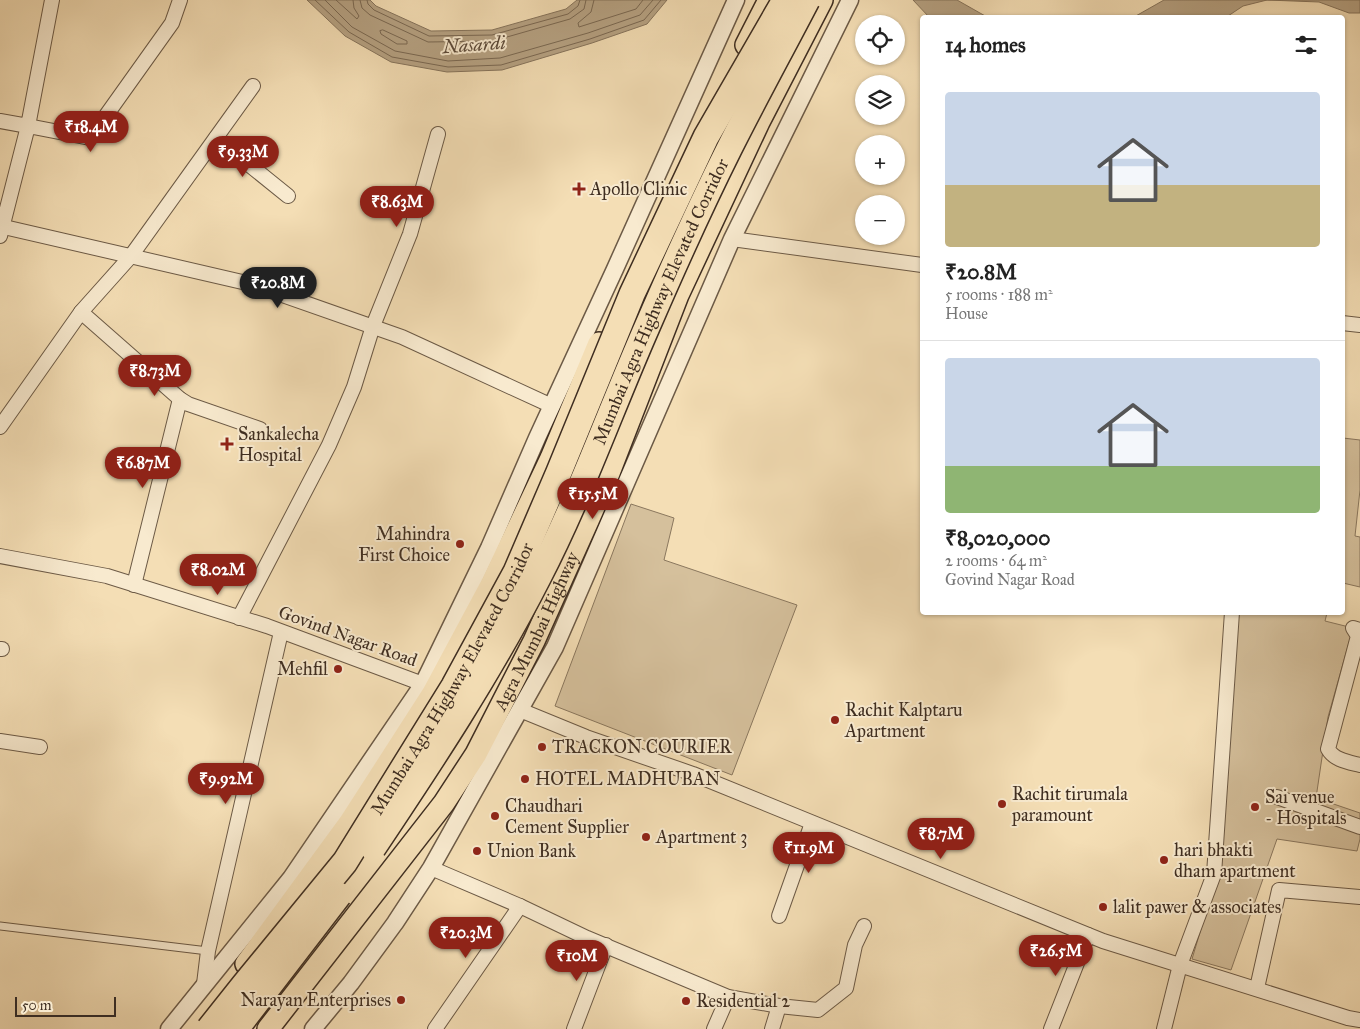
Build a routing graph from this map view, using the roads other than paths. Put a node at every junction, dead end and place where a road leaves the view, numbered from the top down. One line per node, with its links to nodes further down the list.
1 (52, 0): 11 (street)
2 (180, 0): 11 (street)
3 (736, 0): 24 (street)
4 (769, 0): 27 (main road)
5 (785, 0): 60 (highway, Mumbai Agra Highway Elevated Corridor, bridge)
6 (807, 0): 61 (highway, Mumbai Agra Highway Elevated Corridor, bridge)
7 (822, 0): 28 (main road, Agra Mumbai Highway)
8 (850, 0): 16 (street)
9 (252, 86): 13 (street)
10 (0, 120): 11 (street)
11 (28, 126): 15 (street)
12 (438, 134): 22 (street)
13 (216, 138): 14 (street); 17 (street)
14 (288, 196)
15 (1, 230): 17 (street)
16 (732, 239): 18 (street); 36 (street)
17 (131, 256): 19 (street); 22 (street)
18 (920, 265)
19 (81, 312): 23 (street); 25 (street)
20 (1345, 323): 21 (street)
21 (1360, 325)
22 (372, 326): 24 (street); 32 (street)
23 (180, 400): 26 (street); 30 (street)
24 (552, 406): 35 (street)
25 (0, 427)
26 (260, 429)
27 (524, 514): 28 (main road); 59 (main road)
28 (580, 538): 62 (main road, Agra Mumbai Highway)
29 (0, 556): 30 (street, Govind Nagar Road)
30 (134, 585): 32 (street, Govind Nagar Road)
31 (1232, 615): 52 (street)
32 (239, 618): 34 (street, Govind Nagar Road)
33 (1360, 630): 39 (street)
34 (281, 632): 35 (street, Govind Nagar Road); 51 (street)
35 (423, 684): 53 (street)
36 (520, 710): 41 (street); 43 (street)
37 (0, 741): 38 (street)
38 (40, 747)
39 (1360, 765)
40 (1277, 797): 42 (street)
41 (812, 823): 46 (street); 49 (street)
42 (1360, 827)
43 (431, 868): 45 (street); 63 (street)
44 (1360, 897): 54 (street)
45 (520, 906): 50 (street); 64 (street)
46 (779, 916)
47 (0, 926): 51 (lane)
48 (864, 926): 56 (street)
49 (1088, 935): 52 (street); 68 (street)
50 (606, 945): 55 (street); 65 (street)
51 (208, 951): 53 (street)
52 (1180, 965): 54 (street); 69 (street)
53 (204, 984): 58 (street)
54 (1257, 988): 57 (street)
55 (728, 997): 56 (street); 66 (street)
56 (779, 1006): 67 (street)
57 (1351, 1022)
58 (169, 1029)
59 (195, 1029)
60 (209, 1029)
61 (236, 1029)
62 (268, 1029)
63 (313, 1029)
64 (435, 1029)
65 (574, 1029)
66 (714, 1029)
67 (772, 1029)
68 (1051, 1029)
69 (1164, 1029)

